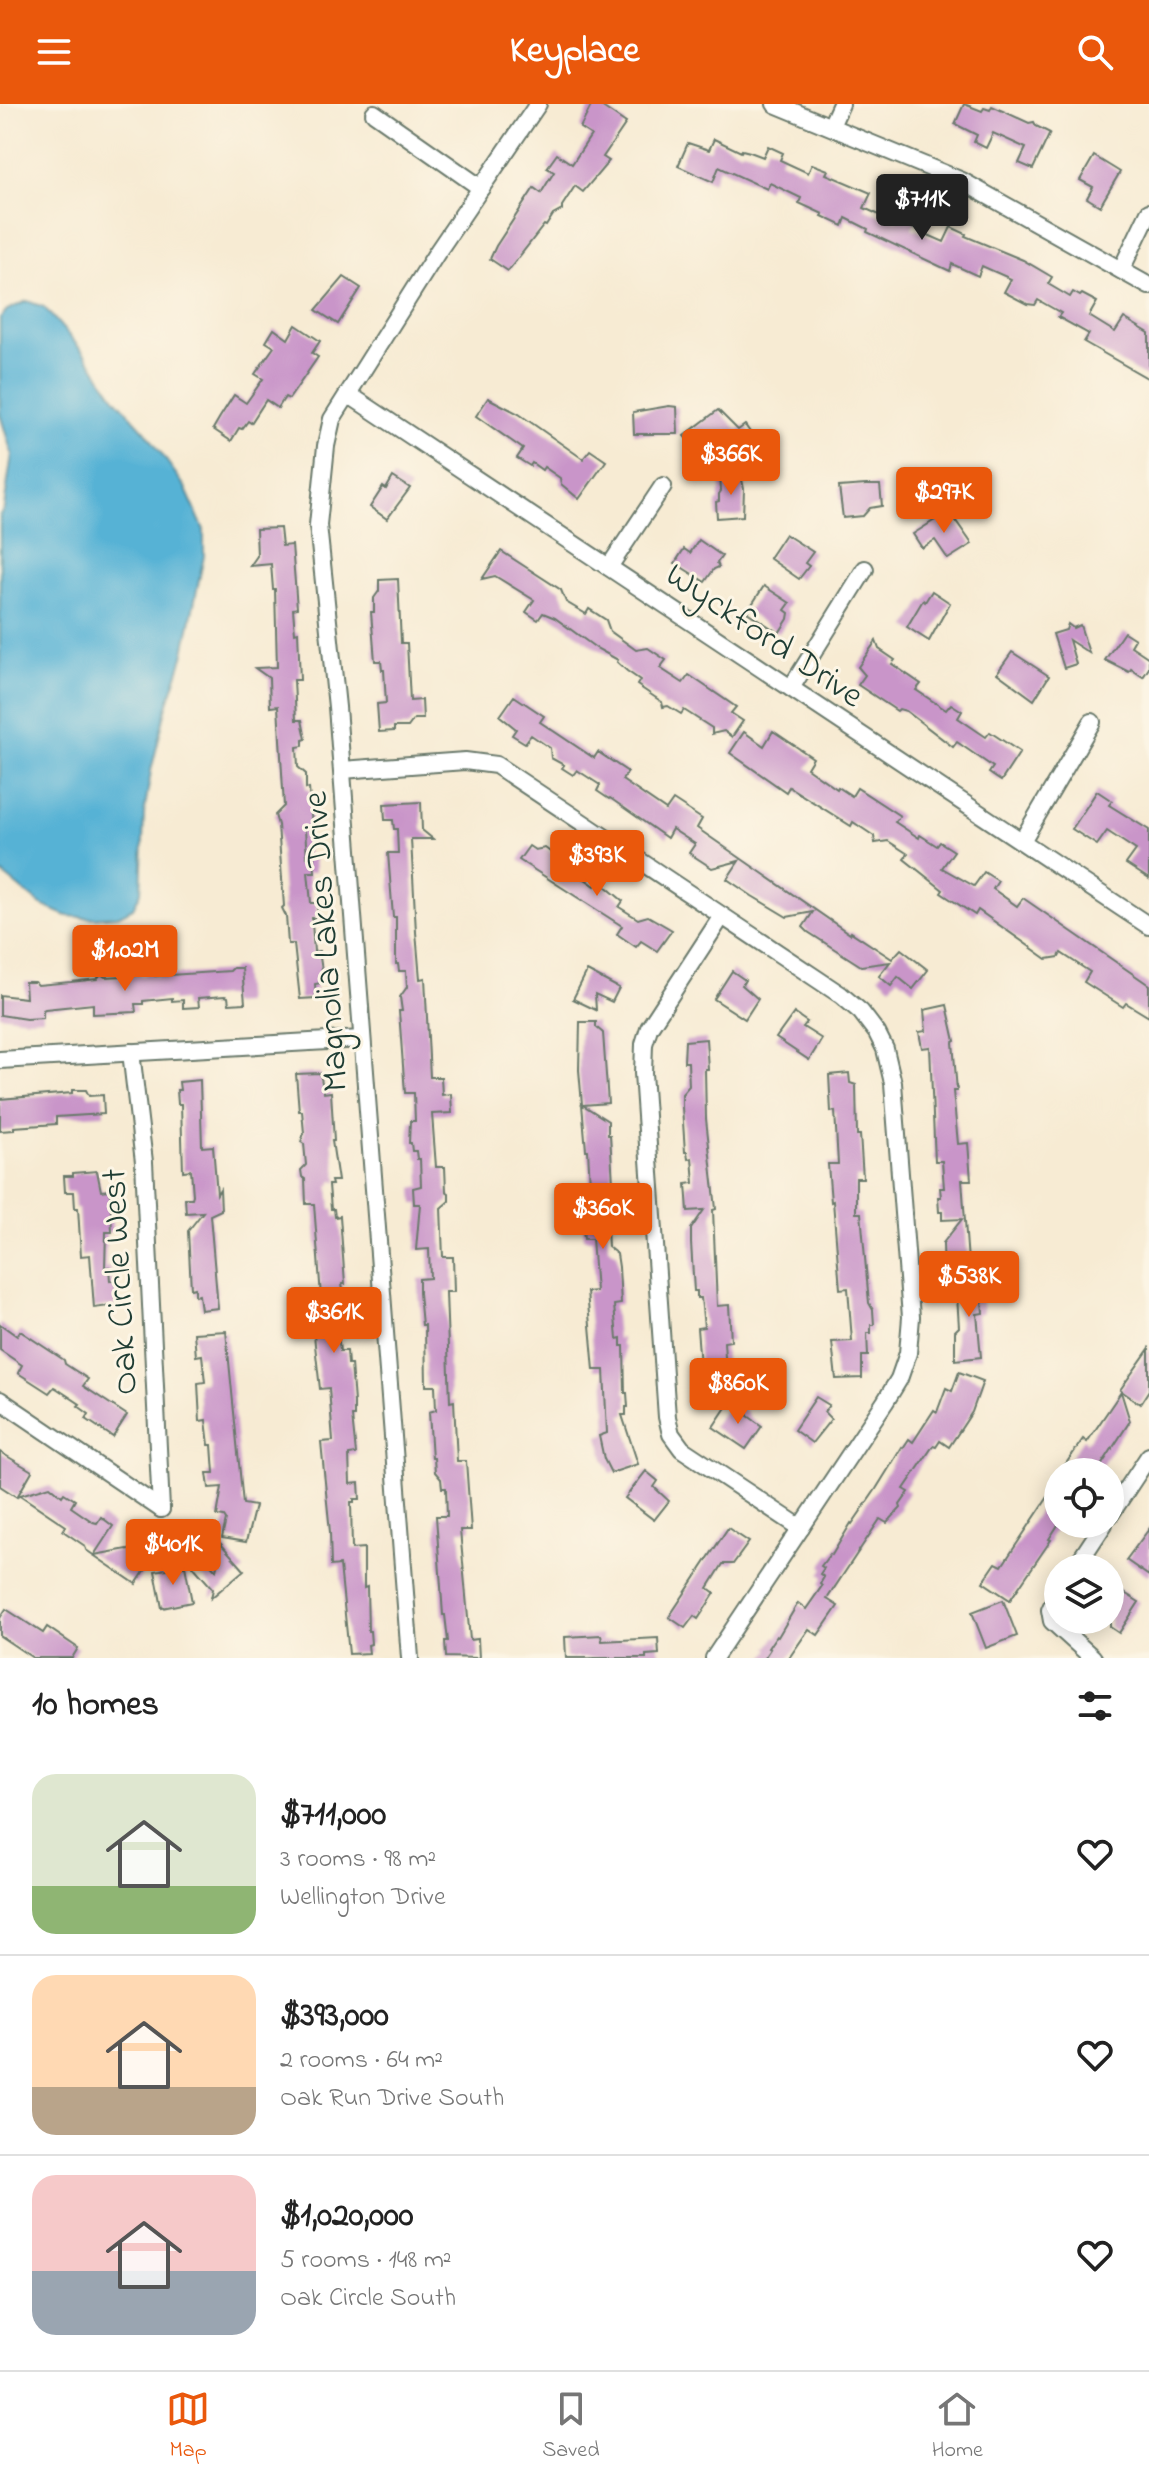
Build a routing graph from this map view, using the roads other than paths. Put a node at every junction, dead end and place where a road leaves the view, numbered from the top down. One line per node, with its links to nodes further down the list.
1 (538, 104): 6 (street, Magnolia Lakes Drive)
2 (775, 104): 5 (street)
3 (841, 104): 5 (street)
4 (374, 113): 6 (street)
5 (831, 126): 8 (street)
6 (481, 188): 10 (street, Magnolia Lakes Drive)
7 (1149, 212): 8 (street)
8 (1121, 270): 9 (street)
9 (1149, 286)
10 (348, 394): 12 (street, Wyckford Drive); 16 (street, Magnolia Lakes Drive)
11 (663, 486): 12 (street)
12 (609, 567): 14 (street, Wyckford Drive)
13 (865, 569): 14 (street)
14 (791, 688): 17 (street, Wyckford Drive)
15 (1092, 722): 17 (street)
16 (342, 770): 18 (street); 20 (street, Magnolia Lakes Drive)
17 (1022, 841): 19 (street, Wyckford Drive)
18 (722, 916): 26 (street); 26 (street)
19 (1149, 926)
20 (362, 1039): 21 (street); 28 (street, Magnolia Lakes Drive)
21 (131, 1052): 22 (street); 23 (street, Oak Circle West)
22 (0, 1060)
23 (0, 1400)
24 (1149, 1456): 25 (street)
25 (1124, 1494)
26 (801, 1528): 29 (street)
27 (1065, 1634): 30 (street)
28 (410, 1658)
29 (714, 1658)
30 (1093, 1658)

